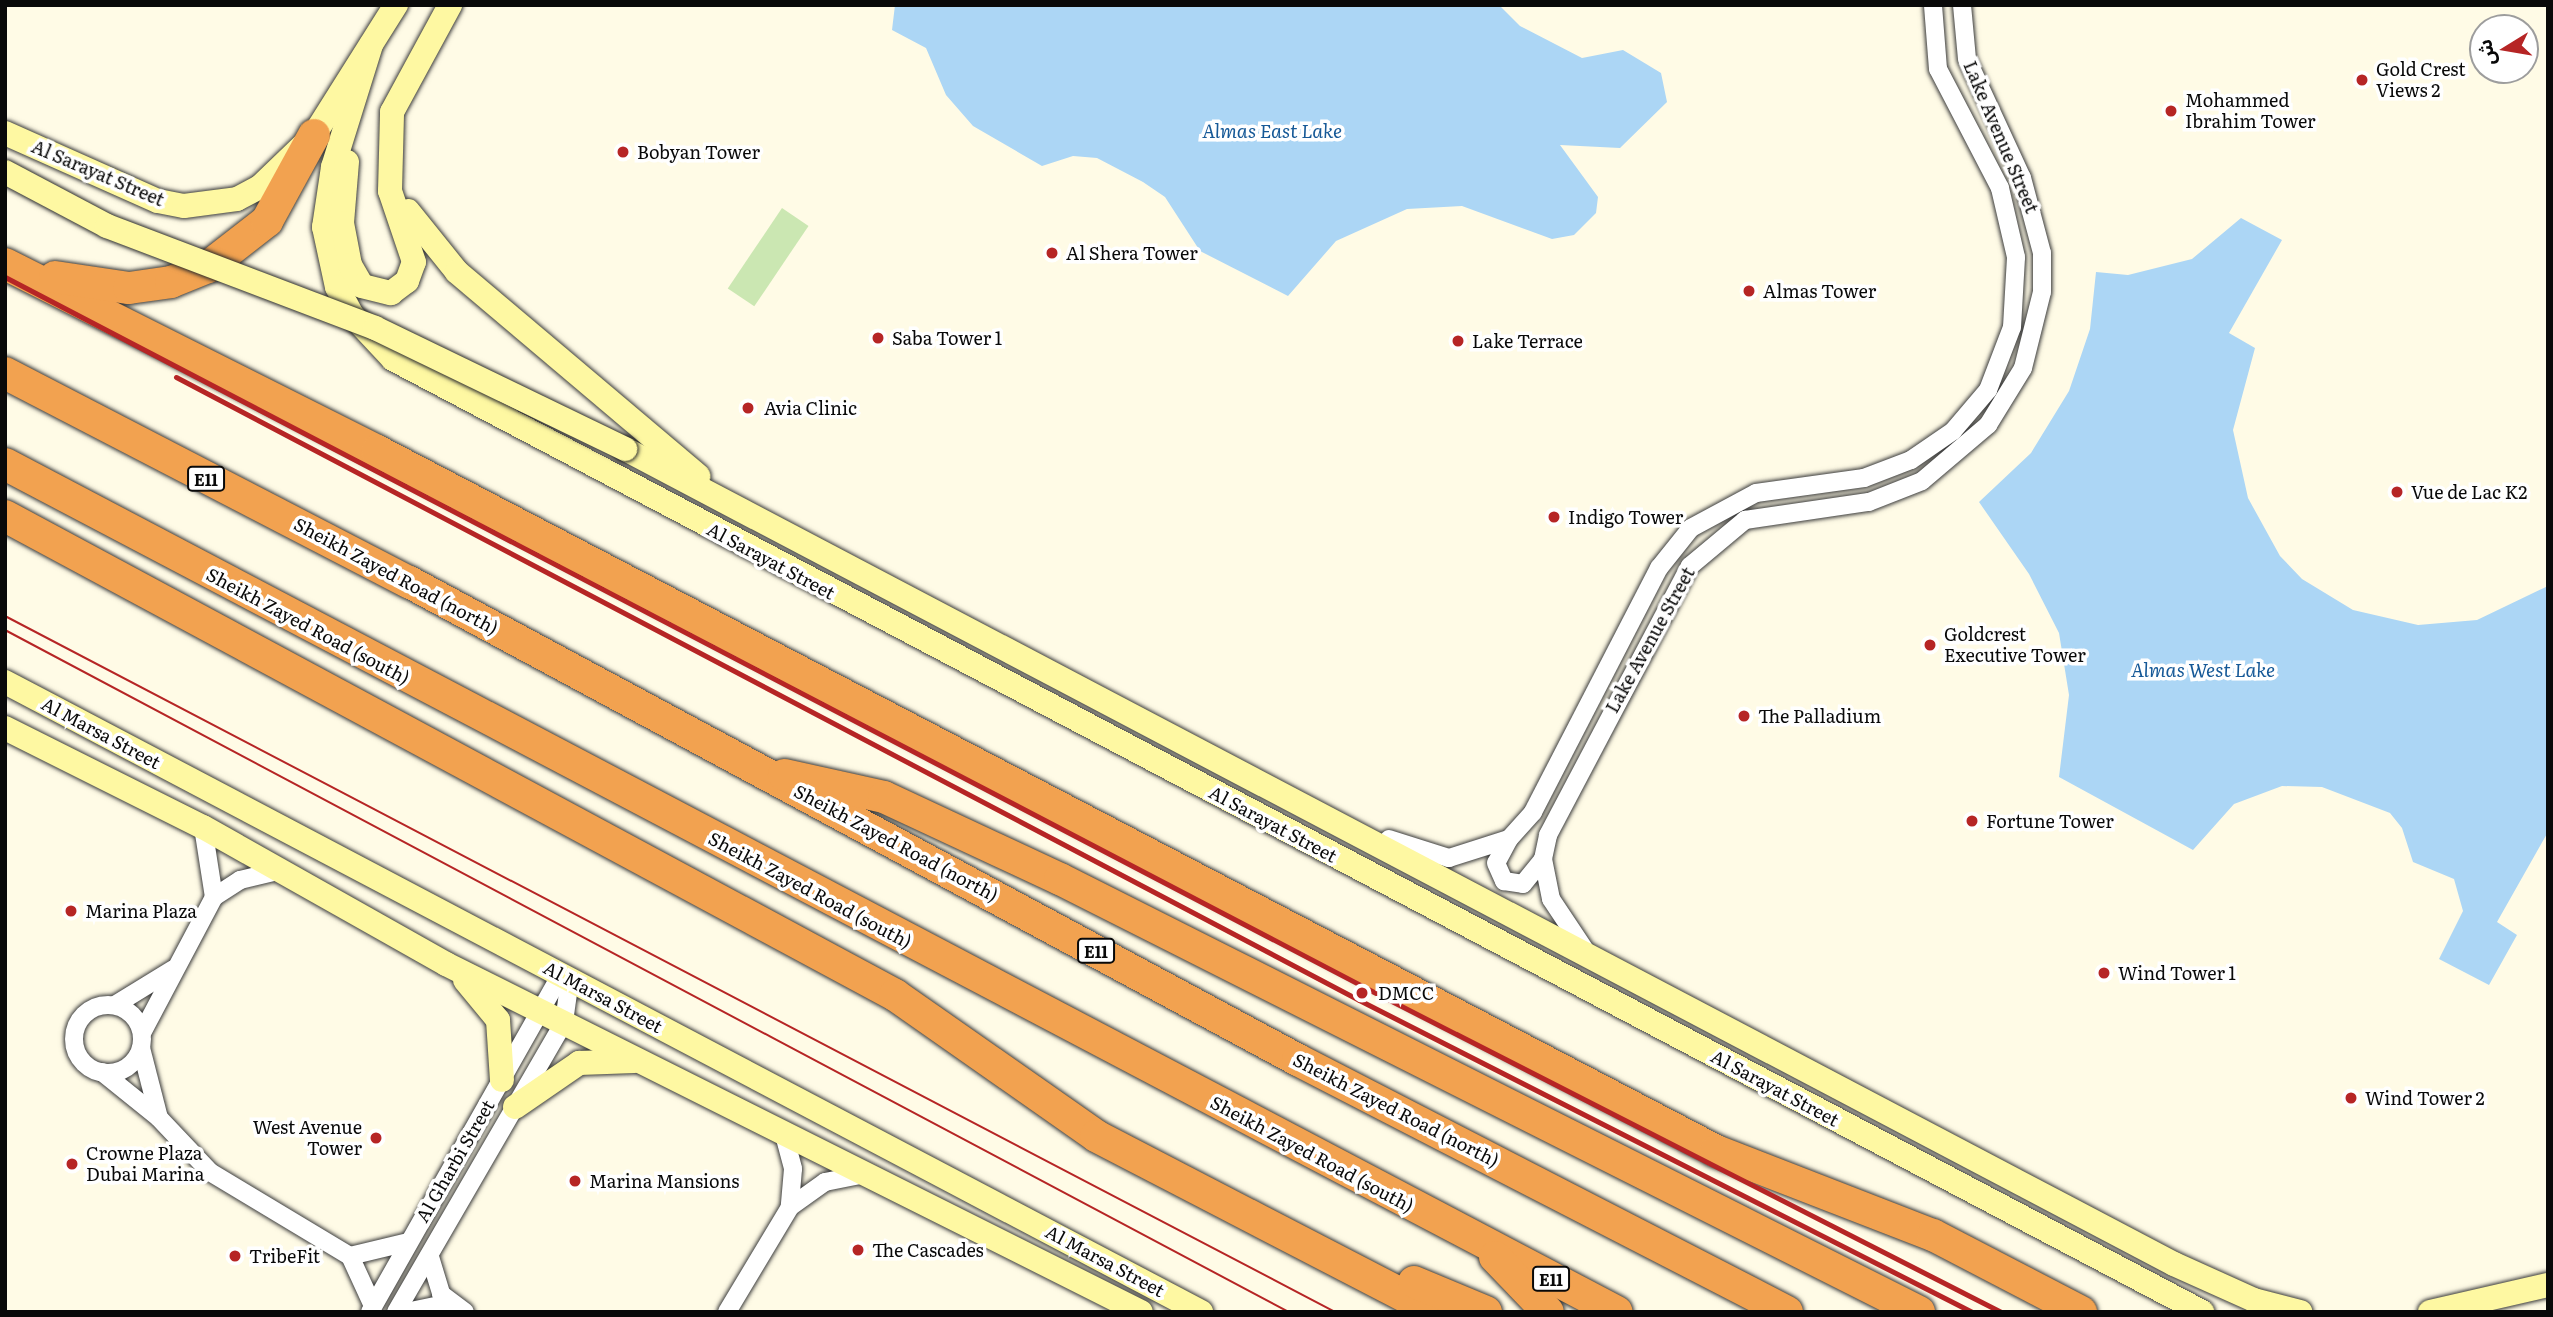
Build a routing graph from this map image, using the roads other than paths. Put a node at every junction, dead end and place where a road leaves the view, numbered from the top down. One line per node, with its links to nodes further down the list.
1 (396, 5): 5 (main road, Al Sarayat Street)
2 (450, 5): 9 (main road)
3 (1933, 5): 23 (street, Lake Avenue Street)
4 (1962, 5): 24 (street, Lake Avenue Street)
5 (371, 45): 6 (main road, Al Sarayat Street); 8 (main road, Al Sarayat Street)
6 (350, 120): 9 (main road); 20 (main road, Al Sarayat Street)
7 (5, 132): 8 (main road, Al Sarayat Street)
8 (314, 135): 11 (highway)
9 (386, 162): 14 (main road, Al Sarayat Street)
10 (5, 172): 14 (main road, Al Sarayat Street, bridge)
11 (5, 263): 64 (highway)
12 (5, 373): 18 (highway, Sheikh Zayed Road (north) / E11)
13 (5, 464): 45 (highway, Sheikh Zayed Road (south) / E11)
14 (736, 508): 19 (main road, Al Sarayat Street)
15 (5, 516): 48 (highway)
16 (5, 682): 30 (main road, Al Marsa Street)
17 (5, 728): 21 (main road, Al Marsa Street)
18 (769, 774): 62 (highway, Sheikh Zayed Road (north) / E11); 63 (highway)
19 (1266, 786): 20 (main road); 22 (main road, Al Sarayat Street)
20 (1253, 814): 49 (main road, Al Sarayat Street)
21 (203, 827): 25 (main road, Al Marsa Street); 26 (street)
22 (1359, 836): 23 (street); 27 (main road, Al Sarayat Street)
23 (1509, 839): 24 (street, Lake Avenue Street)
24 (1543, 859): 27 (street)
25 (282, 870): 26 (street); 28 (main road, Al Marsa Street)
26 (214, 897): 29 (street)
27 (1592, 958): 43 (main road, Al Sarayat Street)
28 (446, 964): 32 (main road, Al Marsa Street); 37 (main road)
29 (172, 970): 31 (street); 34 (street)
30 (565, 976): 32 (street, Al Gharbi Street); 33 (street, Al Gharbi Street); 57 (main road, Al Marsa Street)
31 (115, 1005): 34 (street); 36 (street)
32 (541, 1011): 33 (main road); 37 (street, Al Gharbi Street)
33 (564, 1022): 35 (main road, Al Marsa Street); 38 (street, Al Gharbi Street)
34 (141, 1041): 36 (street); 39 (street)
35 (643, 1062): 38 (main road); 40 (main road, Al Marsa Street)
36 (102, 1072): 39 (street)
37 (502, 1080): 44 (street, Al Gharbi Street)
38 (515, 1107): 47 (street, Al Gharbi Street)
39 (159, 1118): 46 (street)
40 (783, 1130): 41 (main road, Al Marsa Street); 42 (street)
41 (873, 1174): 42 (street); 56 (main road, Al Marsa Street)
42 (790, 1207): 55 (street)
43 (2119, 1234): 49 (main road); 66 (main road, Al Sarayat Street)
44 (408, 1242): 46 (street); 52 (street, Al Gharbi Street)
45 (1485, 1245): 60 (highway); 61 (highway, Sheikh Zayed Road (south) / E11)
46 (350, 1256): 52 (street)
47 (430, 1257): 51 (street); 53 (street, Al Gharbi Street)
48 (1332, 1257): 58 (highway); 59 (highway)
49 (2104, 1260): 65 (main road, Al Sarayat Street)
50 (2548, 1285): 67 (main road)
51 (457, 1308): 54 (street)
52 (371, 1309)
53 (396, 1312)
54 (405, 1312)
55 (727, 1312)
56 (1141, 1312)
57 (1201, 1312)
58 (1435, 1312)
59 (1486, 1312)
60 (1548, 1312)
61 (1617, 1312)
62 (1787, 1312)
63 (1919, 1312)
64 (2081, 1312)
65 (2202, 1312)
66 (2300, 1312)
67 (2430, 1312)

